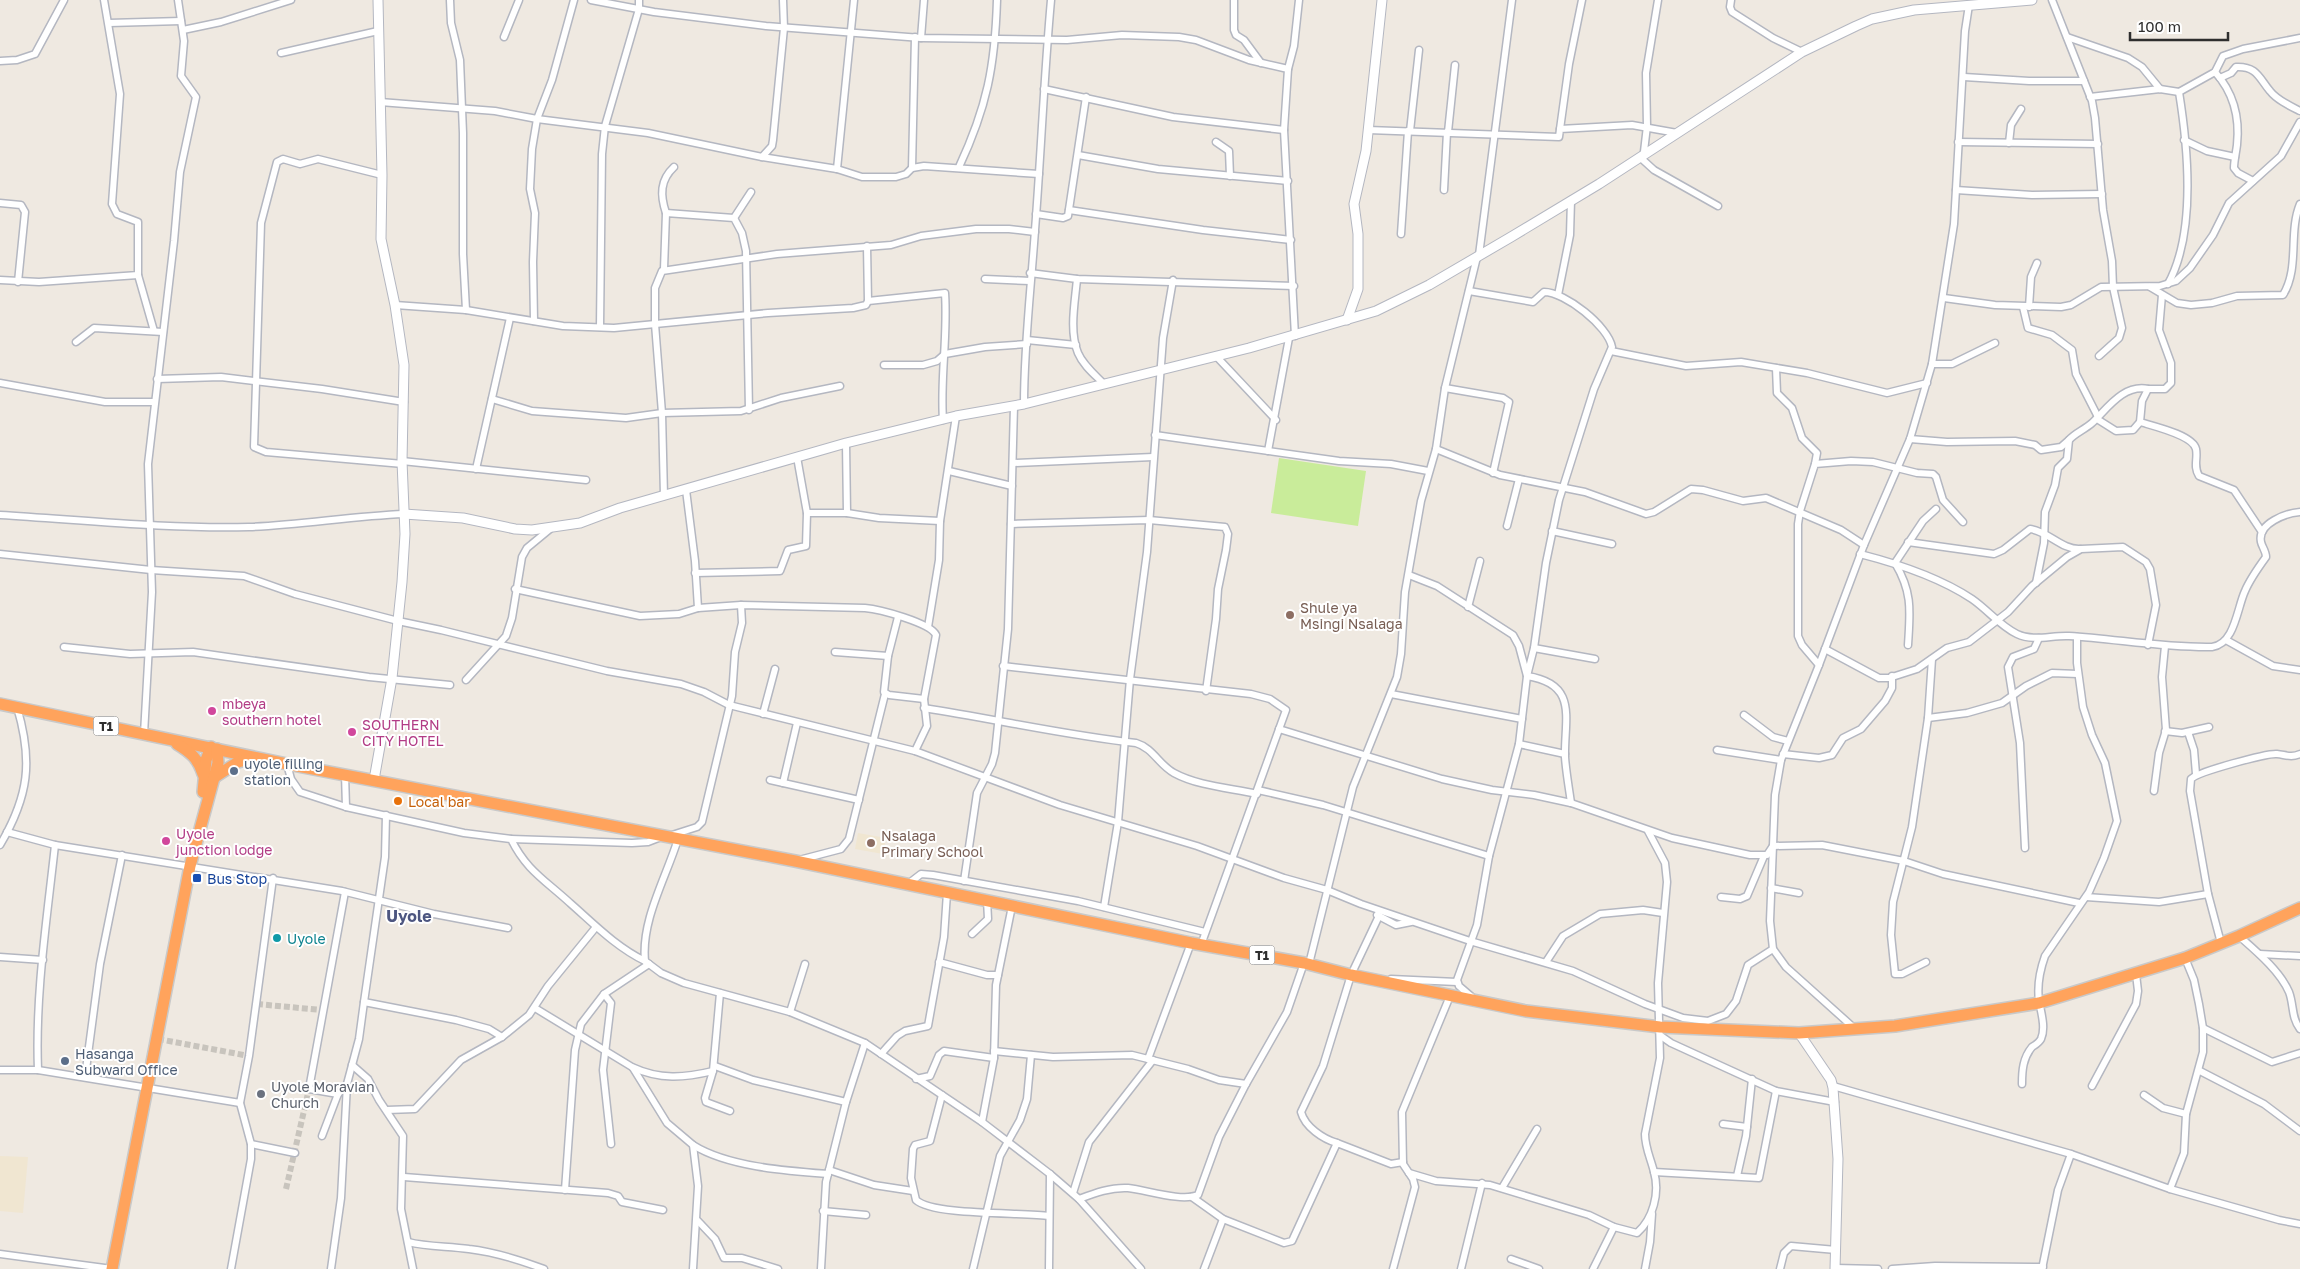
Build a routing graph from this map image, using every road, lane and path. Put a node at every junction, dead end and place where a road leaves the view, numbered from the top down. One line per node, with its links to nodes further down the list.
1 (64, 0): 43 (street)
2 (104, 0): 29 (street)
3 (178, 0): 28 (street)
4 (291, 0): 31 (street)
5 (378, 0): 32 (street)
6 (450, 0): 57 (street)
7 (519, 0): 34 (street)
8 (574, 0): 60 (street)
9 (591, 0): 27 (street)
10 (639, 0): 27 (street)
11 (783, 0): 30 (street)
12 (854, 0): 33 (street)
13 (924, 0): 36 (street)
14 (997, 0): 38 (street)
15 (1051, 0): 39 (street)
16 (1234, 0): 44 (street)
17 (1298, 0): 46 (street)
18 (1382, 0): 65 (street)
19 (1512, 0): 70 (street)
20 (1582, 0): 66 (street)
21 (1658, 0): 63 (street)
22 (1731, 0): 41 (street)
23 (2032, 0): 25 (street)
24 (2052, 0): 35 (street)
25 (1986, 1): 26 (street)
26 (1969, 5): 41 (street); 48 (street)
27 (640, 9): 30 (street); 62 (street)
28 (181, 21): 29 (street); 31 (street)
29 (109, 23): 110 (street)
30 (784, 28): 33 (street); 78 (street)
31 (183, 30): 136 (street)
32 (378, 31): 42 (street); 56 (street)
33 (852, 33): 36 (street); 83 (street)
34 (504, 37)
35 (2067, 37): 50 (street); 52 (street)
36 (918, 38): 38 (street); 82 (street)
37 (2300, 38): 47 (street)
38 (996, 39): 39 (street); 81 (street)
39 (1048, 39): 44 (street); 51 (street)
40 (1419, 50): 67 (street)
41 (1802, 52): 69 (street)
42 (281, 53)
43 (0, 61)
44 (1261, 63): 46 (street)
45 (1455, 65): 68 (street)
46 (1288, 69): 64 (street)
47 (2215, 72): 49 (street); 53 (street)
48 (1964, 77): 50 (street); 73 (street)
49 (2220, 78): 59 (street); 79 (street)
50 (2084, 81): 55 (street)
51 (1044, 89): 54 (street); 84 (street)
52 (2160, 89): 53 (street); 55 (street)
53 (2179, 92): 71 (street)
54 (1086, 97): 64 (street); 77 (street)
55 (2090, 97): 75 (street)
56 (380, 102): 57 (street); 85 (street)
57 (461, 107): 60 (street); 128 (street)
58 (2021, 109): 74 (street)
59 (2300, 111)
60 (537, 119): 62 (street); 132 (street)
61 (2300, 122): 88 (street)
62 (605, 126): 78 (street); 134 (street)
63 (1647, 126): 66 (street); 69 (street); 76 (street)
64 (1284, 130): 87 (street)
65 (1368, 130): 67 (street); 131 (street)
66 (1560, 130): 70 (street)
67 (1409, 131): 68 (street); 102 (street)
68 (1447, 132): 70 (street); 89 (street)
69 (1677, 133): 76 (street)
70 (1495, 134): 105 (street)
71 (2184, 140): 79 (street); 117 (street)
72 (1216, 142): 86 (street)
73 (1958, 142): 74 (street); 90 (street)
74 (2009, 143): 75 (street)
75 (2098, 144): 92 (street)
76 (1642, 154): 93 (street); 96 (street)
77 (1078, 155): 86 (street); 97 (street)
78 (762, 157): 83 (street)
79 (2235, 157): 88 (street)
80 (674, 167): 98 (street)
81 (959, 167): 82 (street); 84 (street)
82 (912, 168): 83 (street)
83 (837, 169)
84 (1039, 174): 99 (street)
85 (382, 175): 126 (street); 151 (street)
86 (1230, 176): 87 (street)
87 (1288, 181): 103 (street)
88 (2253, 181): 117 (street)
89 (1444, 190)
90 (1956, 190): 92 (street); 124 (street)
91 (751, 192): 100 (street)
92 (2102, 194): 119 (street)
93 (1572, 200): 105 (street); 122 (street)
94 (0, 203): 116 (street)
95 (2300, 204): 123 (street)
96 (1718, 206)
97 (1069, 210): 99 (street); 103 (street)
98 (666, 213): 100 (street); 108 (street)
99 (1036, 214): 101 (street)
100 (734, 218): 106 (street)
101 (1035, 232): 104 (street); 109 (street)
102 (1401, 234)
103 (1291, 240): 118 (street)
104 (867, 246): 106 (street); 125 (street)
105 (1478, 256): 121 (street); 131 (street)
106 (745, 260): 108 (street); 129 (street)
107 (2037, 262): 127 (street)
108 (664, 269): 133 (street)
109 (1030, 273): 112 (street); 115 (street)
110 (138, 276): 116 (street); 135 (street)
111 (985, 279): 115 (street)
112 (1077, 279): 114 (street); 141 (street)
113 (0, 280): 116 (street)
114 (1173, 280): 118 (street); 149 (street)
115 (1030, 281): 139 (street)
116 (18, 282)
117 (2168, 284): 120 (street)
118 (1294, 286): 137 (street)
119 (2113, 287): 120 (street); 127 (street); 145 (street)
120 (2149, 287): 123 (street)
121 (1469, 292): 122 (street); 156 (street)
122 (1558, 295): 142 (street)
123 (2162, 295): 157 (street)
124 (1944, 298): 127 (street); 146 (street)
125 (868, 301): 129 (street); 143 (street)
126 (395, 305): 128 (street); 160 (street)
127 (2026, 307): 166 (street)
128 (466, 310): 130 (street)
129 (748, 315): 133 (street); 163 (street)
130 (510, 318): 132 (street); 158 (street)
131 (1347, 320): 137 (street)
132 (534, 321): 134 (street)
133 (655, 324): 134 (street); 164 (street)
134 (600, 327)
135 (154, 331): 136 (street); 138 (street)
136 (163, 332): 150 (street)
137 (1292, 337): 144 (street); 168 (street)
138 (76, 342)
139 (1027, 342): 141 (street); 143 (street); 161 (street)
140 (1994, 343): 146 (street)
141 (1076, 345): 153 (street)
142 (1611, 351): 148 (street); 189 (street)
143 (945, 354): 147 (street); 167 (street)
144 (1216, 356): 149 (street); 168 (street)
145 (2099, 356)
146 (1932, 364): 154 (street)
147 (884, 366)
148 (1776, 368): 154 (street); 180 (street)
149 (1161, 369): 153 (street); 170 (street)
150 (157, 379): 151 (street); 159 (street)
151 (255, 381): 160 (street); 178 (street)
152 (0, 383): 159 (street)
153 (1103, 383): 161 (street)
154 (1927, 383): 171 (street)
155 (840, 386): 163 (street)
156 (1445, 388): 174 (street); 185 (street)
157 (2148, 389): 166 (street); 169 (street)
158 (492, 399): 164 (street); 181 (street)
159 (154, 402): 203 (street)
160 (404, 402): 178 (street)
161 (1024, 404): 162 (street)
162 (1014, 406): 165 (street); 179 (street)
163 (749, 410): 164 (street)
164 (662, 413): 191 (street)
165 (956, 416): 167 (street); 183 (street)
166 (2097, 418): 169 (street); 172 (street)
167 (943, 420): 173 (street)
168 (1276, 420): 175 (street)
169 (2140, 422): 207 (street)
170 (1155, 435): 175 (street); 177 (street)
171 (1910, 440): 172 (street); 182 (street)
172 (2070, 440): 208 (street)
173 (846, 443): 176 (street); 196 (street)
174 (1436, 449): 184 (street); 185 (street)
175 (1268, 451): 184 (street)
176 (798, 457): 190 (street); 195 (street)
177 (1153, 457): 179 (street); 199 (street)
178 (402, 462): 181 (street); 197 (street)
179 (1014, 463): 188 (street)
180 (1816, 464): 182 (street); 193 (street)
181 (476, 469): 187 (street)
182 (1898, 469): 201 (street); 211 (street)
183 (948, 471): 188 (street); 200 (street)
184 (1428, 471): 219 (street)
185 (1493, 474): 186 (street)
186 (1519, 479): 189 (street); 204 (street)
187 (586, 480)
188 (1012, 486): 202 (street)
189 (1563, 487): 193 (street); 206 (street)
190 (686, 490): 191 (street); 218 (street)
191 (664, 496): 205 (street)
192 (1936, 509): 209 (street)
193 (1800, 512): 211 (street); 244 (street)
194 (2300, 512): 207 (street)
195 (807, 513): 196 (street); 218 (street)
196 (847, 513): 200 (street)
197 (404, 514): 203 (street); 205 (street); 227 (street)
198 (0, 515): 203 (street)
199 (1149, 520): 202 (street); 253 (street); 255 (street)
200 (940, 521): 228 (street)
201 (1963, 522)
202 (1011, 524): 245 (street)
203 (150, 526): 217 (street)
204 (1507, 526)
205 (550, 529): 221 (street)
206 (1552, 531): 210 (street); 237 (street)
207 (2262, 532): 231 (street)
208 (2044, 533): 209 (street); 212 (street); 220 (street)
209 (1908, 542): 216 (street)
210 (1612, 544)
211 (1864, 545): 214 (street)
212 (2081, 548): 220 (street); 234 (street)
213 (0, 554): 217 (street)
214 (1860, 554): 216 (street); 238 (street)
215 (1480, 561): 223 (street)
216 (1895, 564): 226 (street); 233 (street)
217 (151, 570): 227 (street); 240 (street)
218 (696, 573): 224 (street)
219 (1409, 575): 223 (street); 257 (street)
220 (2036, 584): 226 (street)
221 (515, 589): 224 (street); 232 (street)
222 (741, 605): 224 (street); 225 (street); 261 (street)
223 (1468, 607): 249 (street)
224 (698, 608)
225 (898, 617): 228 (street); 241 (street)
226 (1998, 620): 230 (street); 243 (street)
227 (398, 621): 232 (street); 251 (street)
228 (928, 627): 259 (street)
229 (2077, 637): 230 (street); 234 (street); 248 (street)
230 (2039, 638): 258 (street)
231 (2226, 640): 235 (street); 247 (street)
232 (499, 644): 252 (street); 261 (street)
233 (1908, 645)
234 (2148, 645): 235 (street)
235 (2165, 646): 272 (street)
236 (64, 647): 240 (street)
237 (1534, 648): 242 (street); 249 (street)
238 (1825, 649): 244 (street); 250 (street)
239 (835, 652): 241 (street)
240 (148, 654): 251 (street); 274 (street)
241 (888, 656): 256 (street)
242 (1595, 659)
243 (1932, 659): 250 (street); 266 (street)
244 (1819, 665): 278 (street)
245 (1003, 666): 253 (street); 267 (street)
246 (775, 669): 264 (street)
247 (2300, 670)
248 (2078, 674): 258 (street); 330 (street)
249 (1527, 676): 268 (street); 283 (street)
250 (1892, 676): 287 (street)
251 (392, 678): 254 (street); 293 (street)
252 (466, 680)
253 (1130, 680): 255 (street); 277 (street)
254 (450, 685)
255 (1206, 690): 271 (street)
256 (885, 694): 259 (street); 275 (street)
257 (1391, 694): 268 (street); 285 (street)
258 (2012, 696): 266 (street); 312 (street)
259 (924, 699): 263 (street)
260 (0, 704): 262 (highway, T1)
261 (729, 705): 264 (street); 307 (street)
262 (17, 707): 274 (highway, T1); 306 (street)
263 (924, 708): 267 (street); 282 (street)
264 (763, 714): 269 (street)
265 (1744, 714): 278 (street)
266 (1928, 718): 318 (street)
267 (997, 719): 277 (street); 291 (street)
268 (1522, 719): 279 (street)
269 (797, 723): 275 (street); 295 (street)
270 (2209, 727): 273 (street)
271 (1279, 730): 285 (street); 297 (street)
272 (2165, 731): 273 (street); 296 (street)
273 (2188, 732): 290 (street)
274 (144, 734): 276 (highway, T1)
275 (873, 739): 282 (street); 299 (street)
276 (170, 740): 280 (highway, T1); 292 (highway)
277 (1125, 741): 297 (street); 304 (street)
278 (1788, 741): 287 (street)
279 (1519, 744): 283 (street); 298 (street)
280 (214, 748): 286 (highway, T1); 292 (highway)
281 (1717, 750): 287 (street)
282 (915, 751): 291 (street)
283 (1565, 754): 300 (street)
284 (2300, 754): 290 (street)
285 (1365, 756): 298 (street); 302 (street)
286 (257, 757): 288 (highway, T1); 292 (highway)
287 (1782, 757): 311 (street)
288 (286, 764): 289 (highway, T1); 301 (street)
289 (346, 774): 293 (highway, T1); 301 (street)
290 (2196, 774): 328 (street)
291 (986, 777): 304 (street); 321 (street)
292 (209, 779): 319 (highway)
293 (374, 780): 307 (highway, T1)
294 (770, 780): 295 (street)
295 (783, 783): 299 (street)
296 (2154, 791)
297 (1258, 792): 302 (street); 316 (street)
298 (1506, 793): 300 (street); 314 (street)
299 (860, 800): 317 (street)
300 (1571, 803): 305 (street)
301 (346, 807): 303 (street)
302 (1346, 813): 314 (street); 324 (street)
303 (386, 815): 308 (street); 331 (street)
304 (1118, 822): 316 (street); 336 (street)
305 (1648, 831): 315 (street); 338 (street)
306 (8, 832): 309 (street); 310 (street)
307 (669, 837): 308 (street); 317 (highway, T1); 358 (street)
308 (511, 838): 341 (street)
309 (0, 845)
310 (55, 845): 313 (street); 354 (street)
311 (1773, 846): 315 (street); 318 (street); 323 (street)
312 (2025, 848)
313 (122, 855): 319 (street); 395 (street)
314 (1489, 856): 346 (street)
315 (1764, 856): 329 (street)
316 (1231, 860): 324 (street); 343 (street)
317 (795, 861): 322 (highway, T1)
318 (1904, 861): 333 (street); 357 (street)
319 (190, 866): 320 (street); 401 (highway)
320 (273, 878): 325 (street); 410 (street)
321 (964, 881): 322 (street); 336 (street)
322 (907, 885): 326 (highway, T1)
323 (1771, 888): 327 (street); 349 (street)
324 (1327, 890): 334 (street); 359 (street)
325 (345, 892): 331 (street); 405 (street)
326 (947, 893): 332 (highway, T1); 355 (street)
327 (1799, 893)
328 (2208, 894): 330 (street); 347 (street)
329 (1721, 897)
330 (2086, 897): 333 (street)
331 (379, 900): 342 (street); 370 (street)
332 (987, 900): 335 (highway, T1); 344 (street)
333 (2079, 903): 371 (street)
334 (1361, 904): 339 (street); 340 (street)
335 (1012, 906): 348 (highway, T1); 362 (street)
336 (1104, 907): 343 (street)
337 (2300, 908): 345 (highway, T1)
338 (1663, 913): 356 (street); 373 (street)
339 (1379, 916): 340 (street); 363 (street)
340 (1413, 922): 346 (street)
341 (596, 927): 358 (street); 372 (street)
342 (508, 928)
343 (1205, 932): 348 (street)
344 (972, 934)
345 (2239, 936): 347 (highway, T1); 350 (street)
346 (1470, 941): 356 (street); 365 (street)
347 (2222, 943): 353 (highway, T1)
348 (1196, 944): 359 (highway, T1); 388 (street)
349 (1773, 949): 373 (street); 375 (street)
350 (2260, 954): 351 (street); 377 (street)
351 (2300, 956)
352 (0, 957): 354 (street)
353 (2185, 958): 361 (highway, T1); 376 (street)
354 (43, 960): 393 (street)
355 (939, 962): 362 (street); 385 (street)
356 (1546, 962): 373 (street)
357 (1926, 962)
358 (647, 963): 366 (street); 367 (street)
359 (1306, 963): 363 (highway, T1); 399 (street)
360 (805, 964): 374 (street)
361 (2136, 974): 371 (highway, T1); 403 (street)
362 (998, 975): 386 (street)
363 (1351, 975): 364 (highway, T1); 421 (street)
364 (1373, 980): 365 (street); 368 (highway, T1)
365 (1457, 982): 369 (street)
366 (720, 993): 374 (street); 391 (street)
367 (604, 994): 380 (street); 383 (street)
368 (1450, 996): 369 (highway, T1); 427 (street)
369 (1476, 1000): 378 (highway, T1)
370 (364, 1002): 381 (street); 389 (street)
371 (2040, 1003): 375 (highway, T1); 400 (street)
372 (535, 1008): 380 (street); 381 (street)
373 (1659, 1009): 378 (street)
374 (790, 1012): 382 (street)
375 (1854, 1028): 379 (highway, T1)
376 (2203, 1028): 384 (street); 394 (street)
377 (2300, 1029)
378 (1660, 1032): 379 (highway, T1); 397 (street); 429 (street)
379 (1799, 1033): 402 (street)
380 (579, 1034): 383 (street); 437 (street)
381 (502, 1037): 411 (street)
382 (865, 1043): 385 (street); 408 (street)
383 (605, 1049): 390 (street); 423 (street)
384 (2300, 1053)
385 (880, 1054): 396 (street)
386 (994, 1055): 387 (street); 396 (street); 414 (street)
387 (1031, 1055): 388 (street); 420 (street)
388 (1151, 1060): 399 (street); 439 (street)
389 (352, 1065): 398 (street); 411 (street)
390 (632, 1067): 391 (street); 424 (street)
391 (714, 1068): 408 (street); 412 (street)
392 (0, 1070): 393 (street)
393 (38, 1070): 395 (street)
394 (2200, 1071): 413 (street); 418 (street)
395 (85, 1077): 401 (street)
396 (916, 1079): 406 (street)
397 (1752, 1079): 404 (street); 416 (street)
398 (347, 1084): 405 (street); 461 (street)
399 (1246, 1084): 440 (street)
400 (2022, 1084)
401 (148, 1086): 410 (street); 459 (highway)
402 (1832, 1086): 409 (street); 426 (street)
403 (2092, 1086)
404 (1776, 1091): 409 (street); 432 (street)
405 (338, 1094): 419 (street)
406 (942, 1095): 414 (street); 438 (street)
407 (2144, 1095): 413 (street)
408 (846, 1102): 428 (street)
409 (1835, 1102): 453 (street)
410 (240, 1103): 422 (street)
411 (387, 1110): 433 (street)
412 (730, 1111)
413 (2186, 1114): 436 (street)
414 (982, 1122): 420 (street)
415 (1723, 1124): 416 (street)
416 (1747, 1127): 432 (street)
417 (1537, 1129): 435 (street)
418 (2300, 1131)
419 (322, 1136)
420 (1008, 1141): 431 (street); 445 (street)
421 (1337, 1143): 427 (street); 448 (street)
422 (251, 1144): 425 (street); 460 (street)
423 (611, 1144)
424 (693, 1145): 428 (street); 449 (street)
425 (295, 1153)
426 (2071, 1154): 436 (street); 458 (street)
427 (1402, 1162): 430 (street)
428 (828, 1172): 438 (street); 444 (street)
429 (1654, 1172): 432 (street); 443 (street)
430 (1409, 1173): 434 (street); 471 (street)
431 (1050, 1174): 439 (street); 447 (street)
432 (1737, 1176)
433 (404, 1177): 437 (street); 452 (street)
434 (1482, 1183): 435 (street); 472 (street)
435 (1502, 1188): 451 (street)
436 (2170, 1189): 450 (street)
437 (565, 1190): 442 (street)
438 (913, 1191): 445 (street)
439 (1073, 1193): 441 (street)
440 (1192, 1197): 441 (street); 448 (street)
441 (1079, 1199): 469 (street)
442 (663, 1210)
443 (1652, 1210): 451 (street); 475 (street)
444 (823, 1211): 446 (street); 466 (street)
445 (986, 1213): 447 (street); 467 (street)
446 (866, 1215)
447 (1049, 1216): 468 (street)
448 (1223, 1219): 470 (street)
449 (698, 1221): 464 (street); 465 (street)
450 (2300, 1224)
451 (1614, 1227): 474 (street)
452 (408, 1242): 462 (street); 463 (street)
453 (1836, 1250): 456 (street); 476 (street)
454 (0, 1254): 459 (street)
455 (1511, 1259): 473 (street)
456 (1835, 1268): 477 (street)
457 (1936, 1268): 458 (street); 478 (street)
458 (2043, 1268)
459 (112, 1269)
460 (231, 1269)
461 (331, 1269)
462 (413, 1269)
463 (544, 1269)
464 (693, 1269)
465 (778, 1269)
466 (821, 1269)
467 (973, 1269)
468 (1049, 1269)
469 (1141, 1269)
470 (1204, 1269)
471 (1393, 1269)
472 (1461, 1269)
473 (1539, 1269)
474 (1593, 1269)
475 (1645, 1269)
476 (1780, 1269)
477 (1878, 1269)
478 (1892, 1269)

